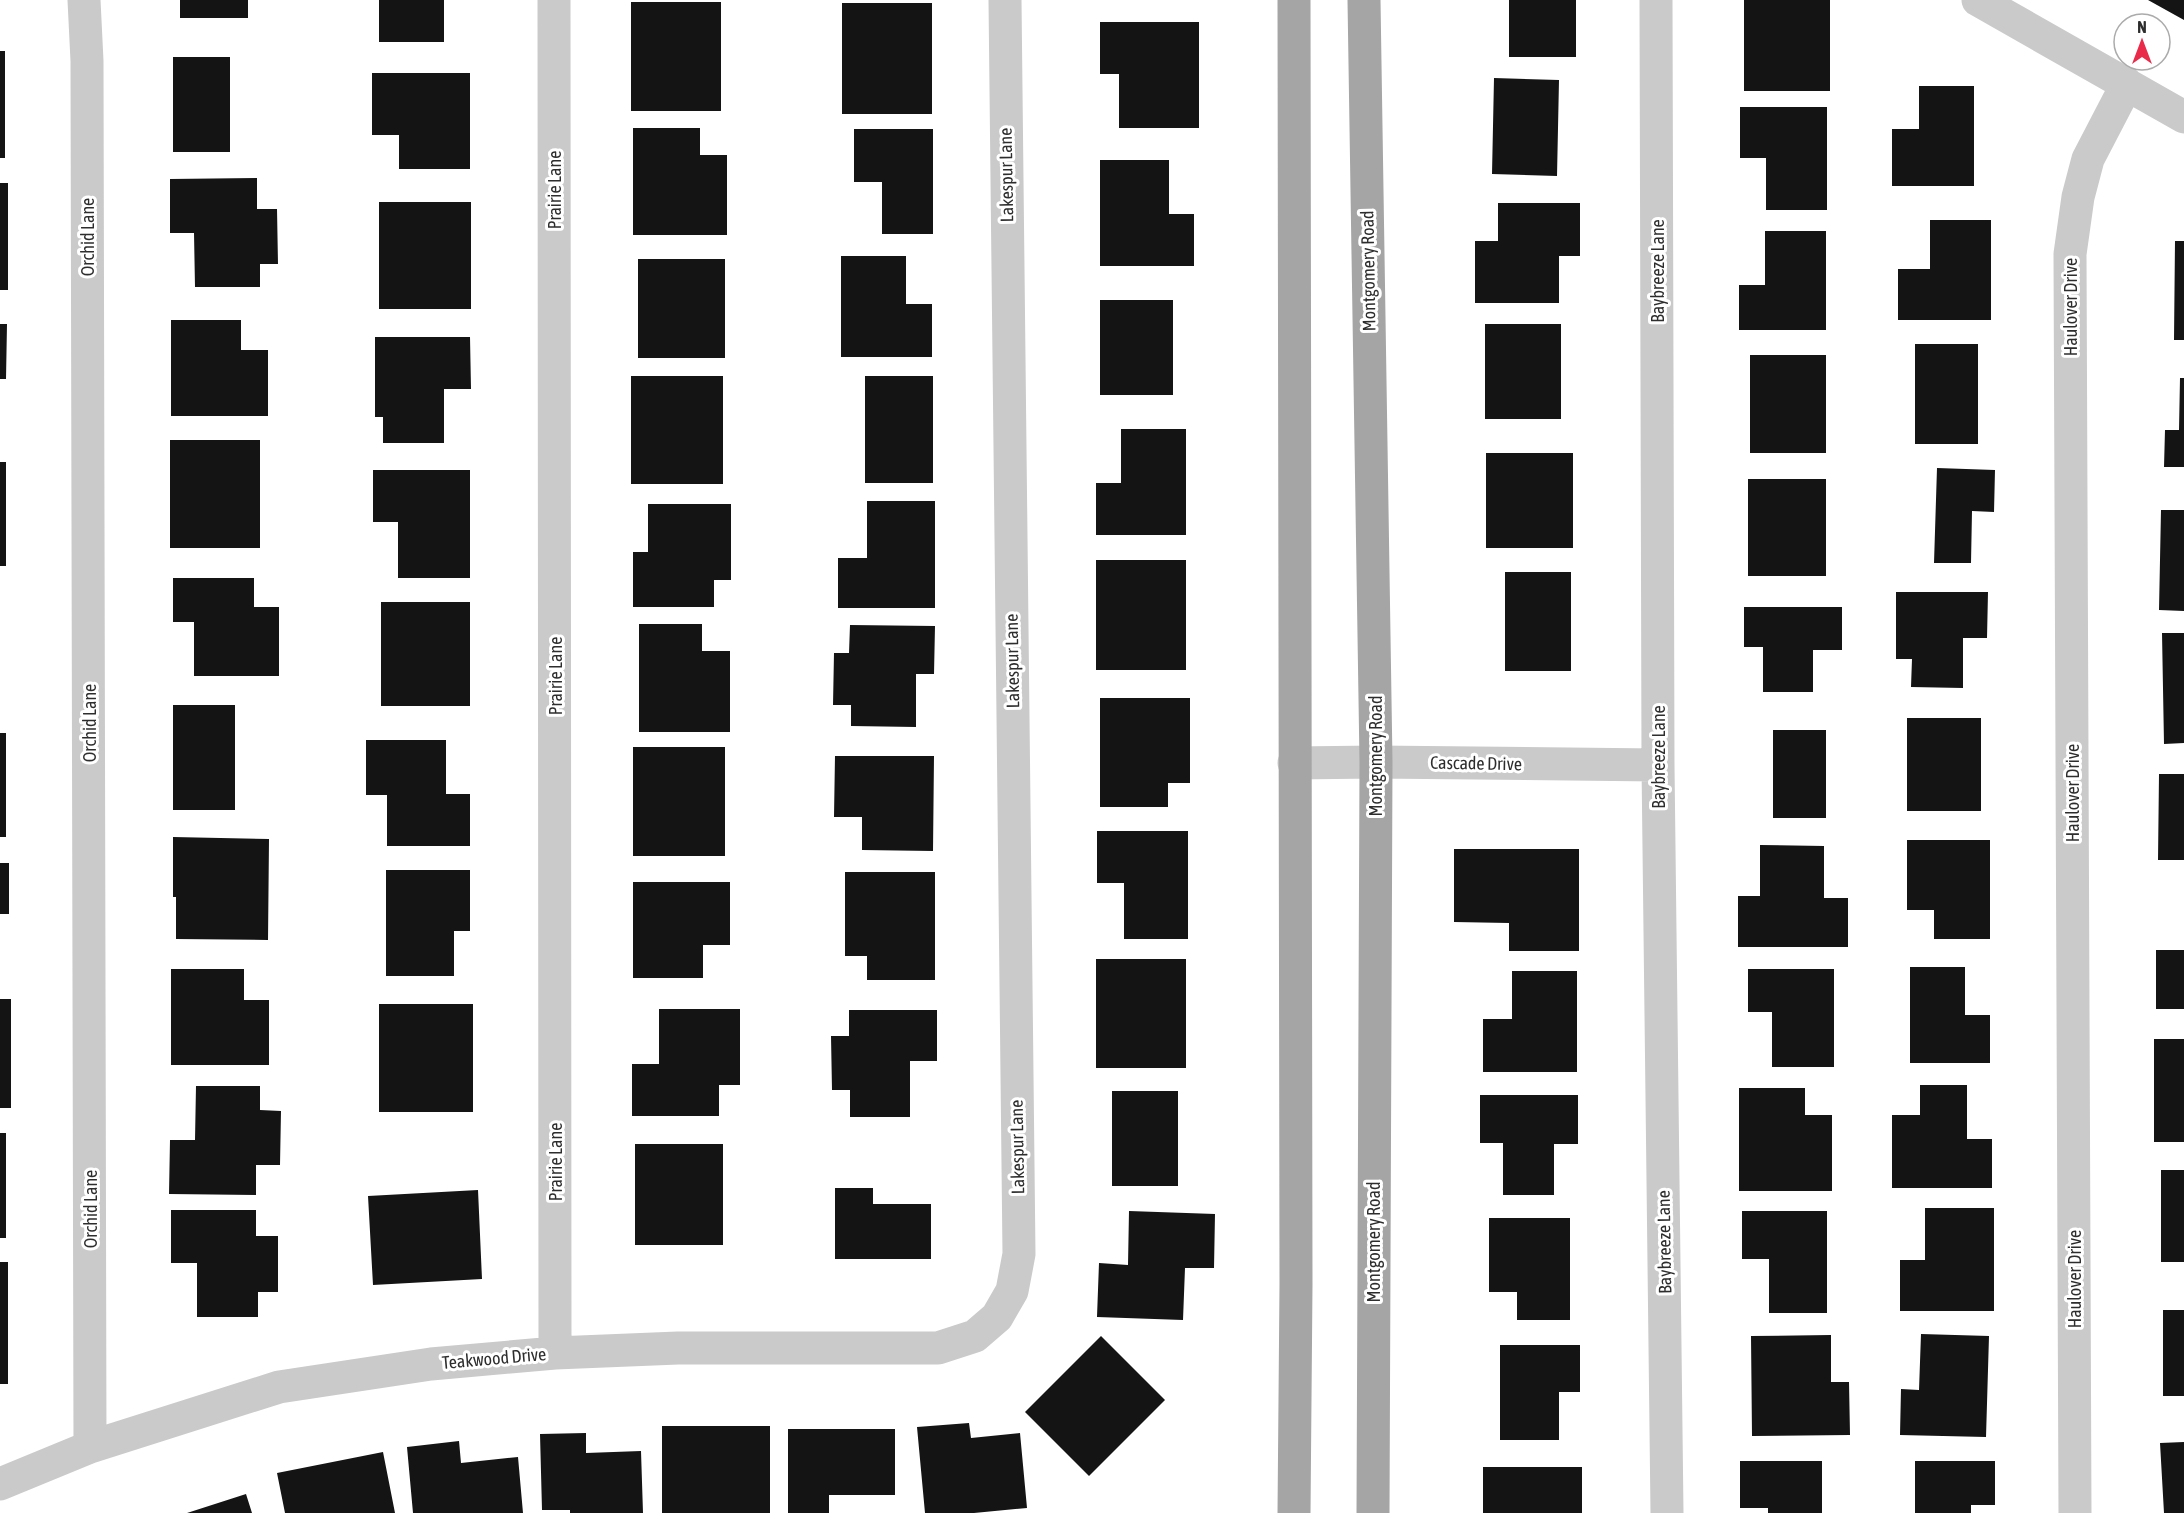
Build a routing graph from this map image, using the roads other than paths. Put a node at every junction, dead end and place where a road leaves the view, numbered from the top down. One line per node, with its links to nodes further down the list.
1 (84, 0): 15 (street, Orchid Lane)
2 (554, 0): 14 (street, Prairie Lane)
3 (1005, 0): 13 (street, Lakespur Lane)
4 (1294, 0): 11 (main road)
5 (1364, 0): 10 (main road, Montgomery Road)
6 (1656, 0): 12 (street, Baybreeze Lane)
7 (1978, 0): 8 (street)
8 (2127, 84): 9 (street); 20 (street, Haulover Drive)
9 (2184, 117)
10 (1376, 762): 11 (street, Cascade Drive); 12 (street, Cascade Drive); 18 (main road, Montgomery Road)
11 (1294, 763): 17 (main road)
12 (1658, 765): 19 (street, Baybreeze Lane)
13 (998, 1317): 14 (street, Teakwood Drive)
14 (555, 1353): 15 (street, Teakwood Drive)
15 (90, 1447): 16 (street, Teakwood Drive)
16 (0, 1484)
17 (1294, 1513)
18 (1373, 1513)
19 (1667, 1513)
20 (2075, 1513)

